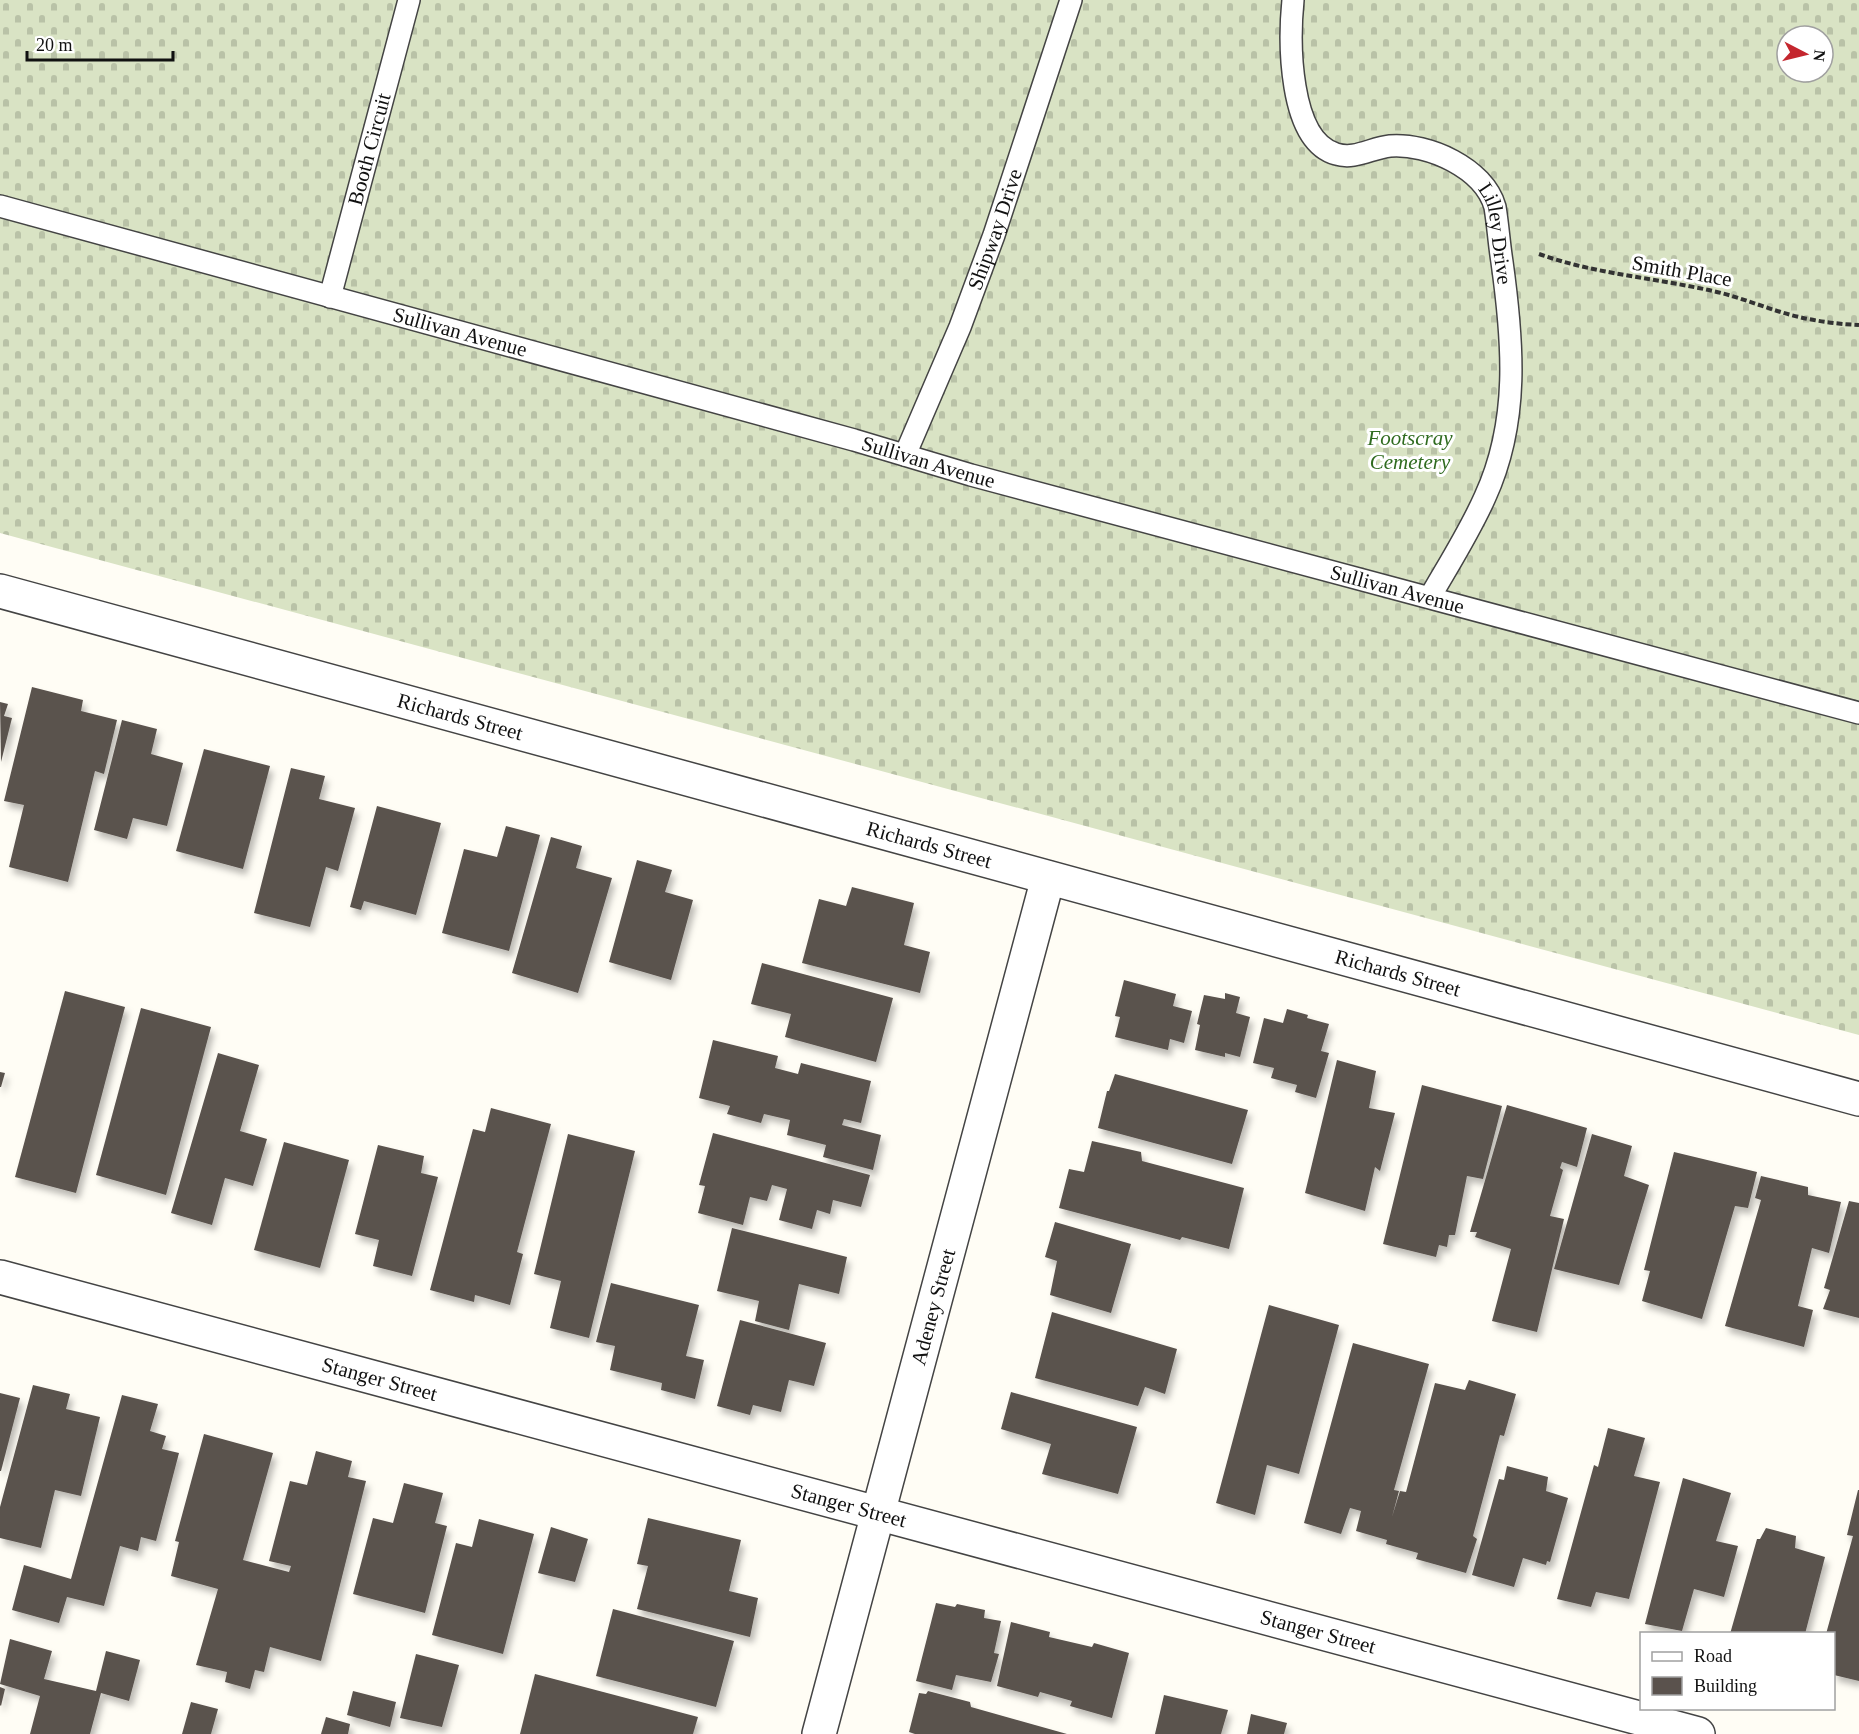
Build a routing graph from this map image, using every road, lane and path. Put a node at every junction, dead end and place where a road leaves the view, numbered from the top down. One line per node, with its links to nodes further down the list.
1 (409, 0): 6 (lane, Booth Circuit)
2 (1071, 0): 8 (lane, Shipway Drive)
3 (1293, 0): 5 (lane, Lilley Drive)
4 (0, 206): 6 (lane, Sullivan Avenue)
5 (1499, 242): 7 (path, Smith Place); 10 (lane, Lilley Drive)
6 (330, 297): 8 (lane, Sullivan Avenue)
7 (1859, 325)
8 (904, 455): 10 (lane, Sullivan Avenue)
9 (0, 591): 12 (street, Richards Street)
10 (1430, 597): 11 (lane, Sullivan Avenue)
11 (1859, 713)
12 (1048, 878): 13 (street, Richards Street); 15 (street, Adeney Street)
13 (1859, 1099)
14 (0, 1277): 15 (street, Stanger Street)
15 (878, 1513): 16 (street, Adeney Street); 17 (street, Stanger Street)
16 (819, 1734)
17 (1698, 1734)

